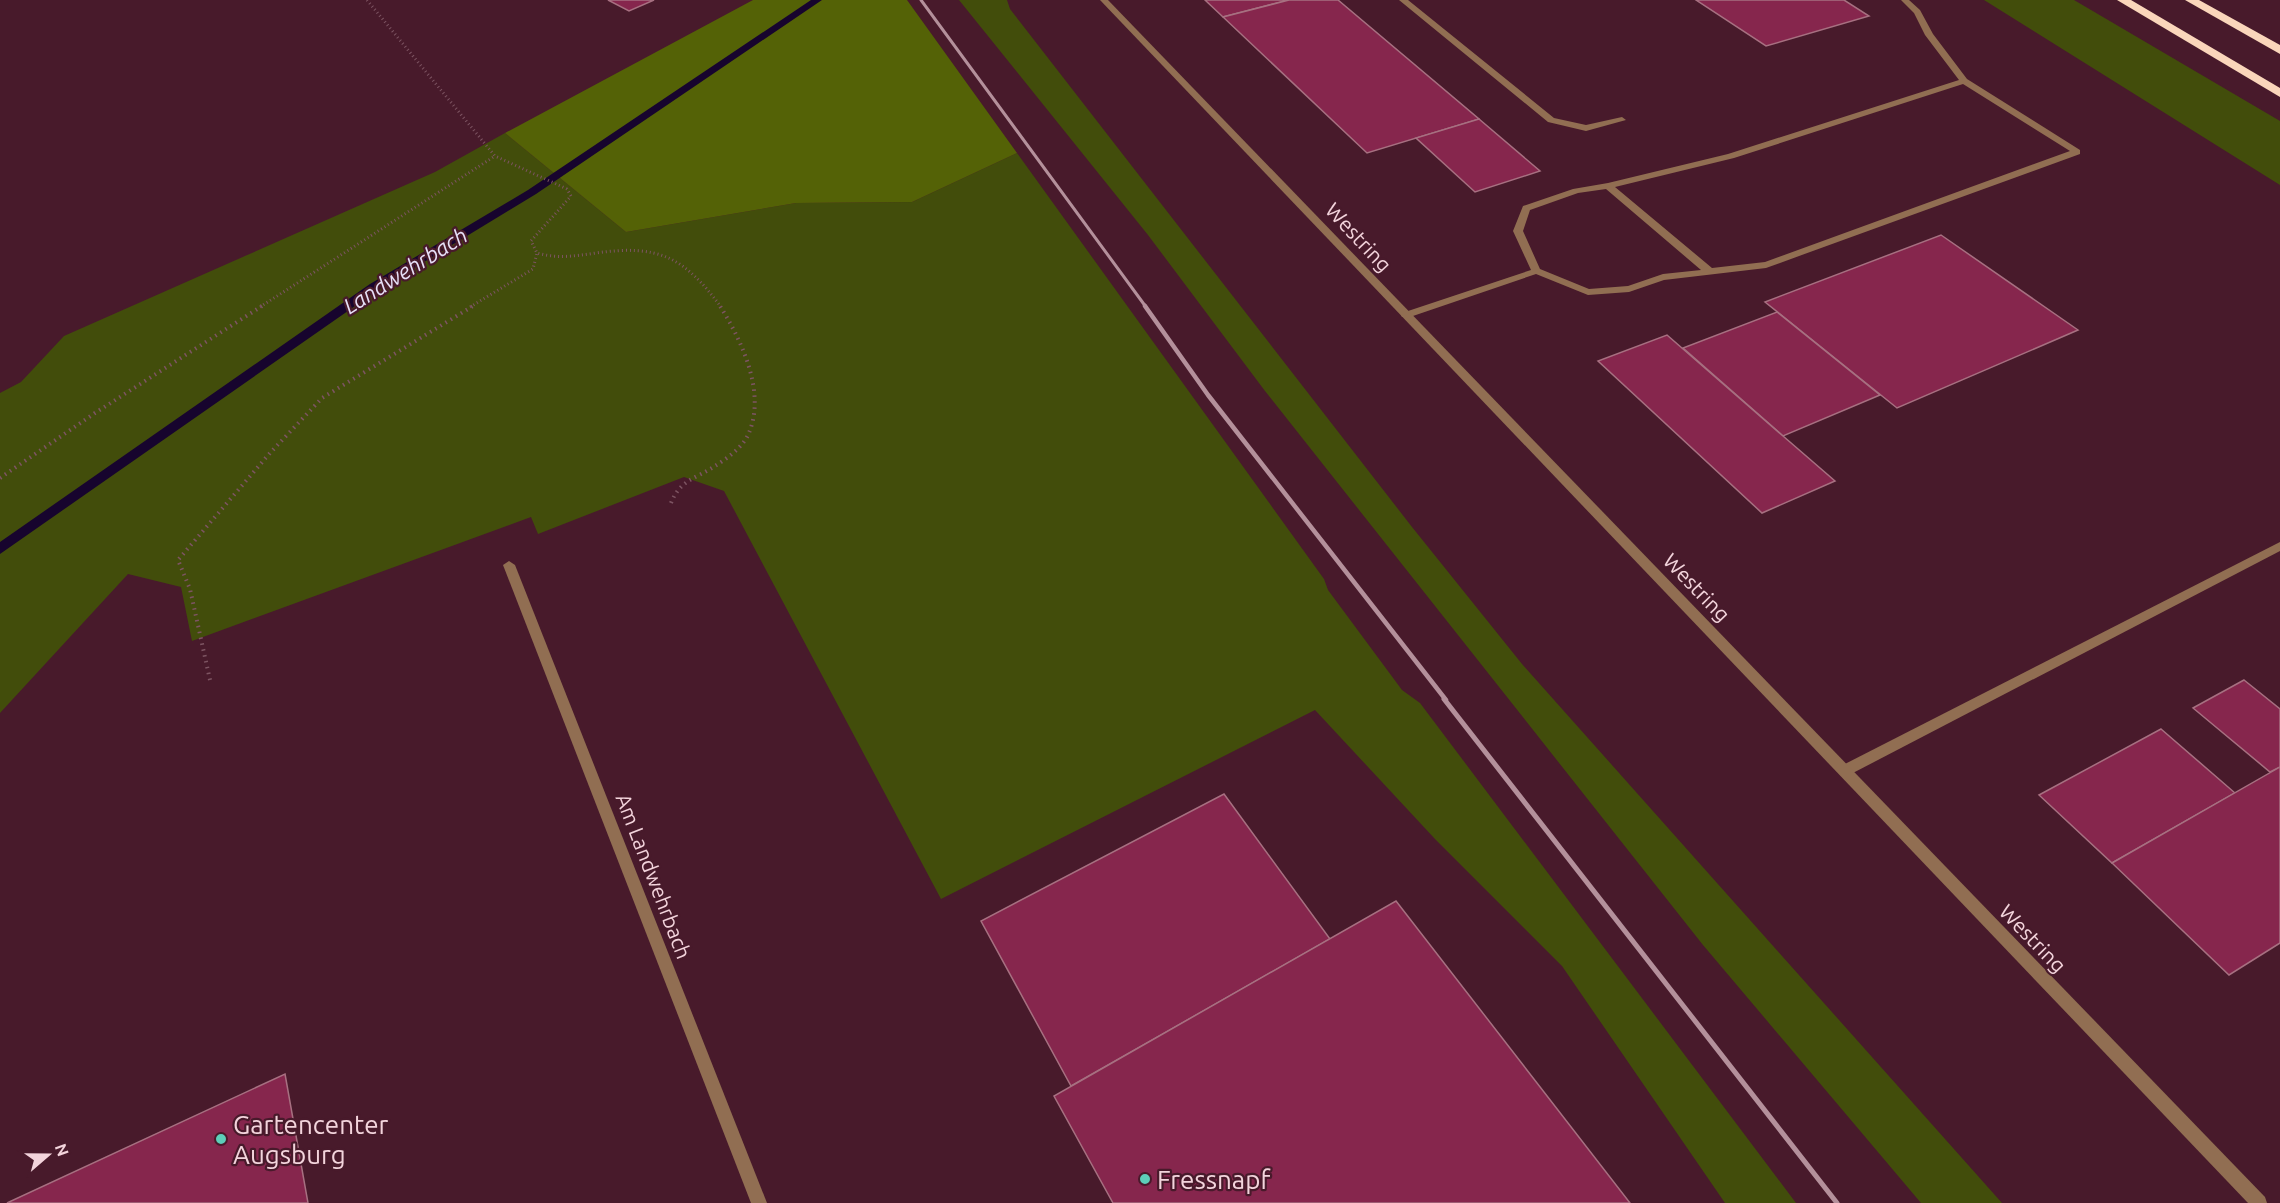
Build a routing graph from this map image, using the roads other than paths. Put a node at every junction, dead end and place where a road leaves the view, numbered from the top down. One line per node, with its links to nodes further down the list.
1 (1104, 0): 13 (street, Westring)
2 (1403, 0): 9 (street)
3 (1905, 0): 7 (street)
4 (2123, 0): 8 (highway)
5 (2191, 0): 6 (highway)
6 (2280, 50)
7 (1964, 81): 10 (street); 12 (street)
8 (2280, 93)
9 (1622, 120)
10 (1608, 186): 11 (street); 12 (street)
11 (1536, 271): 12 (street); 13 (street)
12 (1709, 271)
13 (1406, 315): 16 (street, Westring)
14 (2280, 546): 16 (street)
15 (510, 565): 17 (street, Am Landwehrbach)
16 (1846, 770): 18 (street, Westring)
17 (759, 1203)
18 (2259, 1203)

